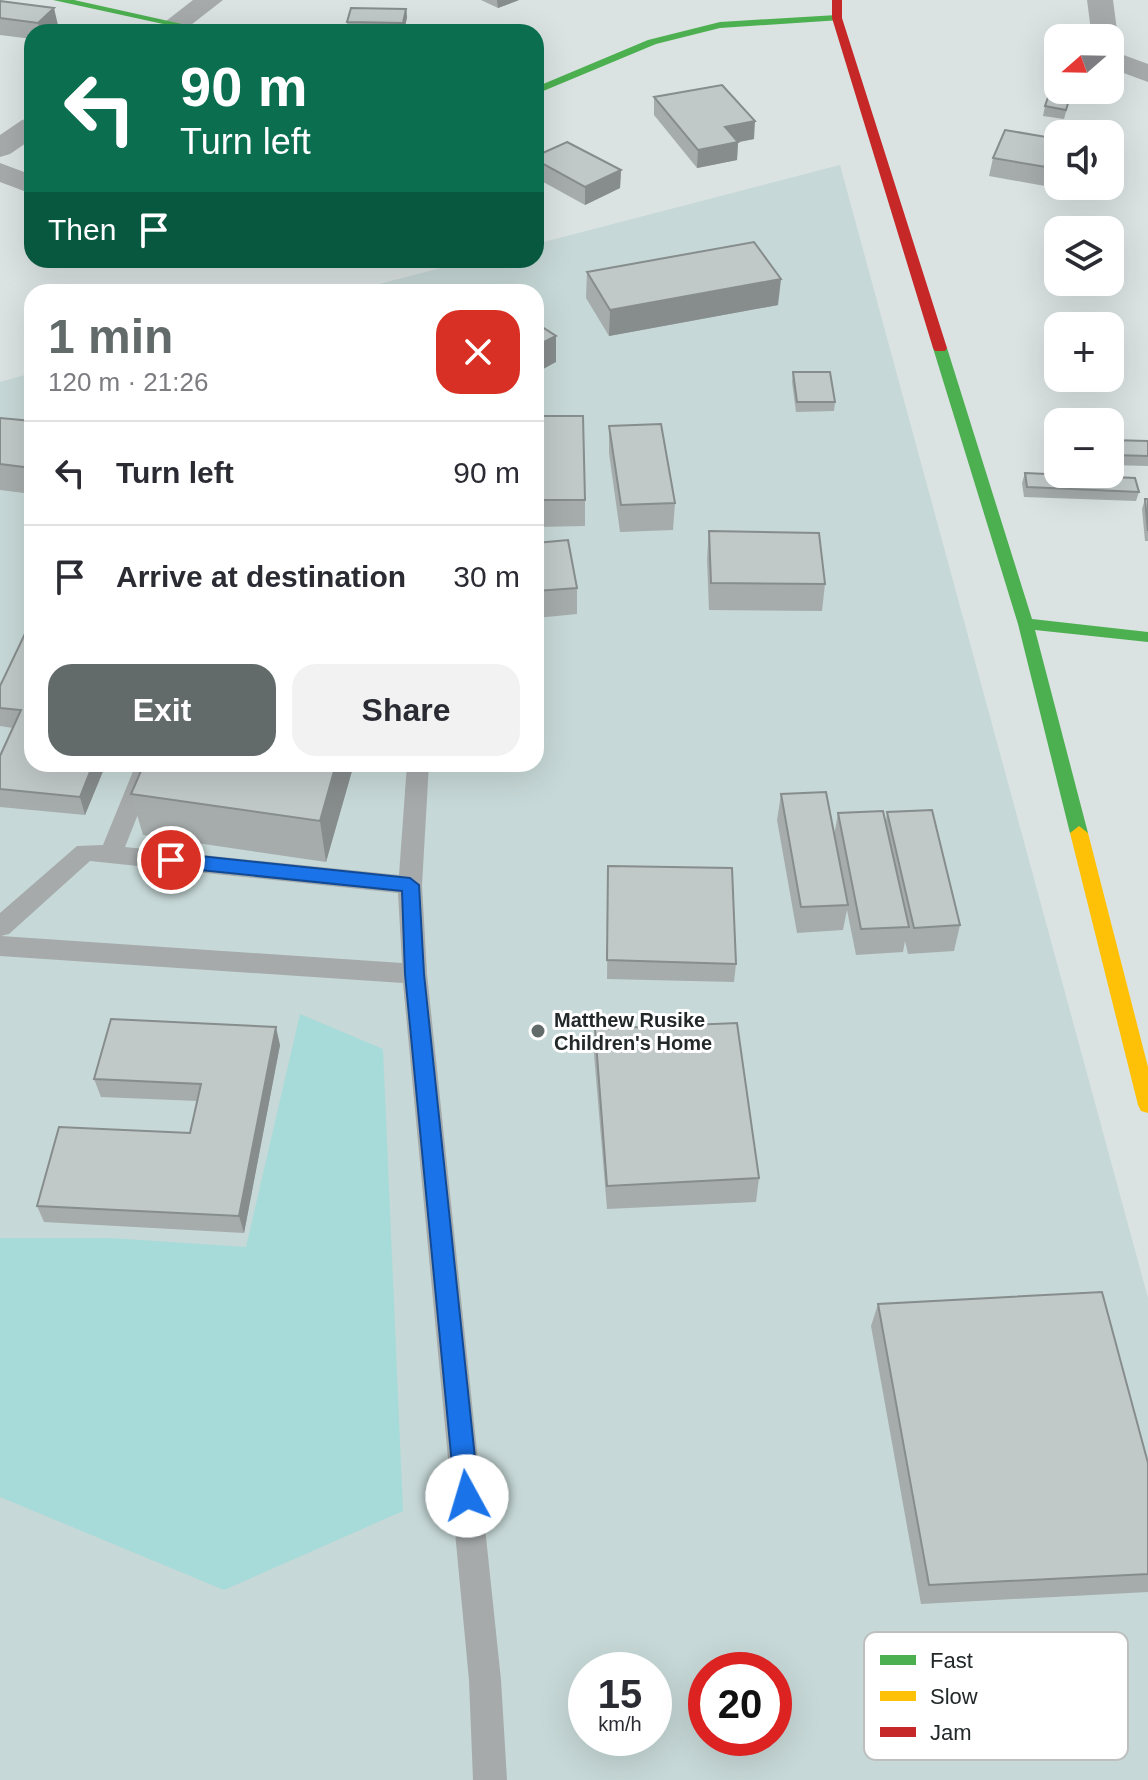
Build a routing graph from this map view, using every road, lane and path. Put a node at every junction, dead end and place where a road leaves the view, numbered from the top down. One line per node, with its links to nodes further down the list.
1 (58, 0): 5 (street)
2 (210, 0): 6 (street)
3 (1100, 0): 7 (street)
4 (837, 9): 10 (street); 15 (street)
5 (155, 24)
6 (177, 24)
7 (1103, 24)
8 (1124, 64): 9 (street)
9 (1148, 74)
10 (544, 88)
11 (24, 132): 12 (street)
12 (0, 148)
13 (0, 172): 14 (street)
14 (24, 182)
15 (1026, 624): 16 (street); 24 (street)
16 (1148, 637)
17 (144, 772): 19 (lane)
18 (417, 772): 20 (lane)
19 (111, 854): 20 (lane); 21 (lane)
20 (410, 885): 23 (lane)
21 (0, 927)
22 (0, 946): 23 (lane)
23 (415, 974): 25 (lane)
24 (1148, 1105)
25 (490, 1780)

